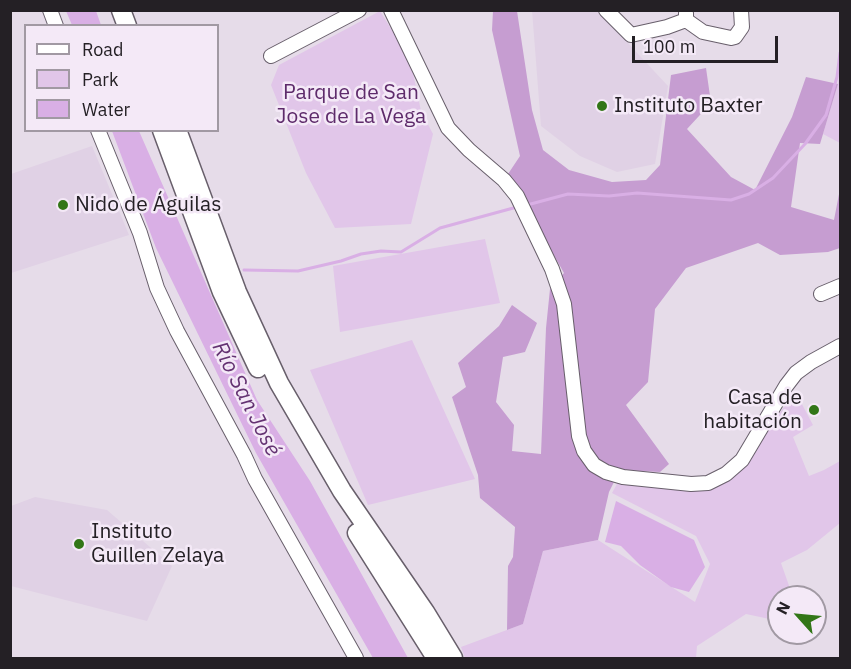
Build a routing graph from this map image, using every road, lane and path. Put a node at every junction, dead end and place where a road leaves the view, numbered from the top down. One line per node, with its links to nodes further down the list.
1 (120, 10): 7 (main road)
2 (359, 10): 8 (street)
3 (391, 10): 14 (street)
4 (606, 10): 6 (street)
5 (741, 10): 6 (street)
6 (686, 15)
7 (126, 24)
8 (271, 56)
9 (99, 132): 15 (street)
10 (163, 132): 16 (main road)
11 (178, 132): 17 (main road)
12 (840, 286): 13 (street)
13 (821, 294)
14 (840, 346)
15 (356, 658)
16 (436, 658)
17 (453, 658)

